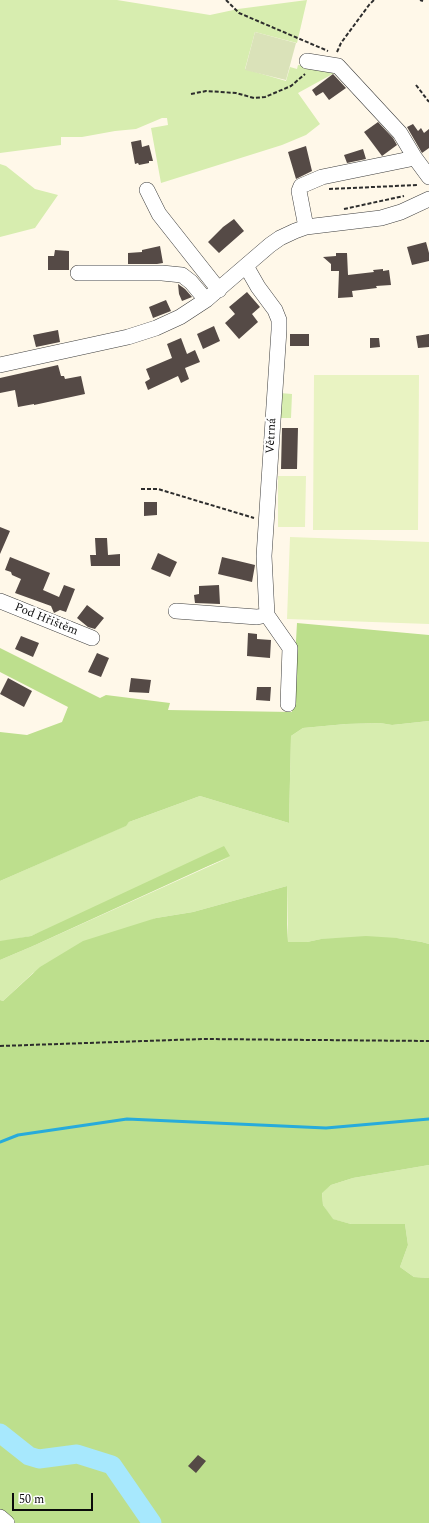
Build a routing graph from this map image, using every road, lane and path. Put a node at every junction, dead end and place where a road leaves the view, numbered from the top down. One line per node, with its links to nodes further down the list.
1 (226, 0): 3 (path)
2 (374, 0): 3 (path)
3 (337, 60): 4 (street); 8 (street)
4 (312, 62): 6 (path)
5 (416, 85): 7 (path)
6 (191, 94)
7 (429, 102)
8 (415, 158): 9 (street); 12 (street)
9 (427, 188): 10 (path); 12 (street)
10 (328, 189)
11 (147, 190): 15 (street)
12 (306, 228): 13 (street)
13 (246, 266): 15 (street); 19 (street, Větrná)
14 (78, 272): 16 (street)
15 (219, 290): 16 (street)
16 (206, 300): 17 (street)
17 (0, 365)
18 (141, 489): 19 (path)
19 (266, 522): 22 (street, Větrná)
20 (0, 601): 23 (street, Pod Hřištěm)
21 (176, 611): 22 (street)
22 (267, 615): 24 (street)
23 (92, 638)
24 (288, 704)
25 (429, 1041): 26 (path)
26 (0, 1046)
27 (0, 1517): 28 (street)
28 (7, 1523)

